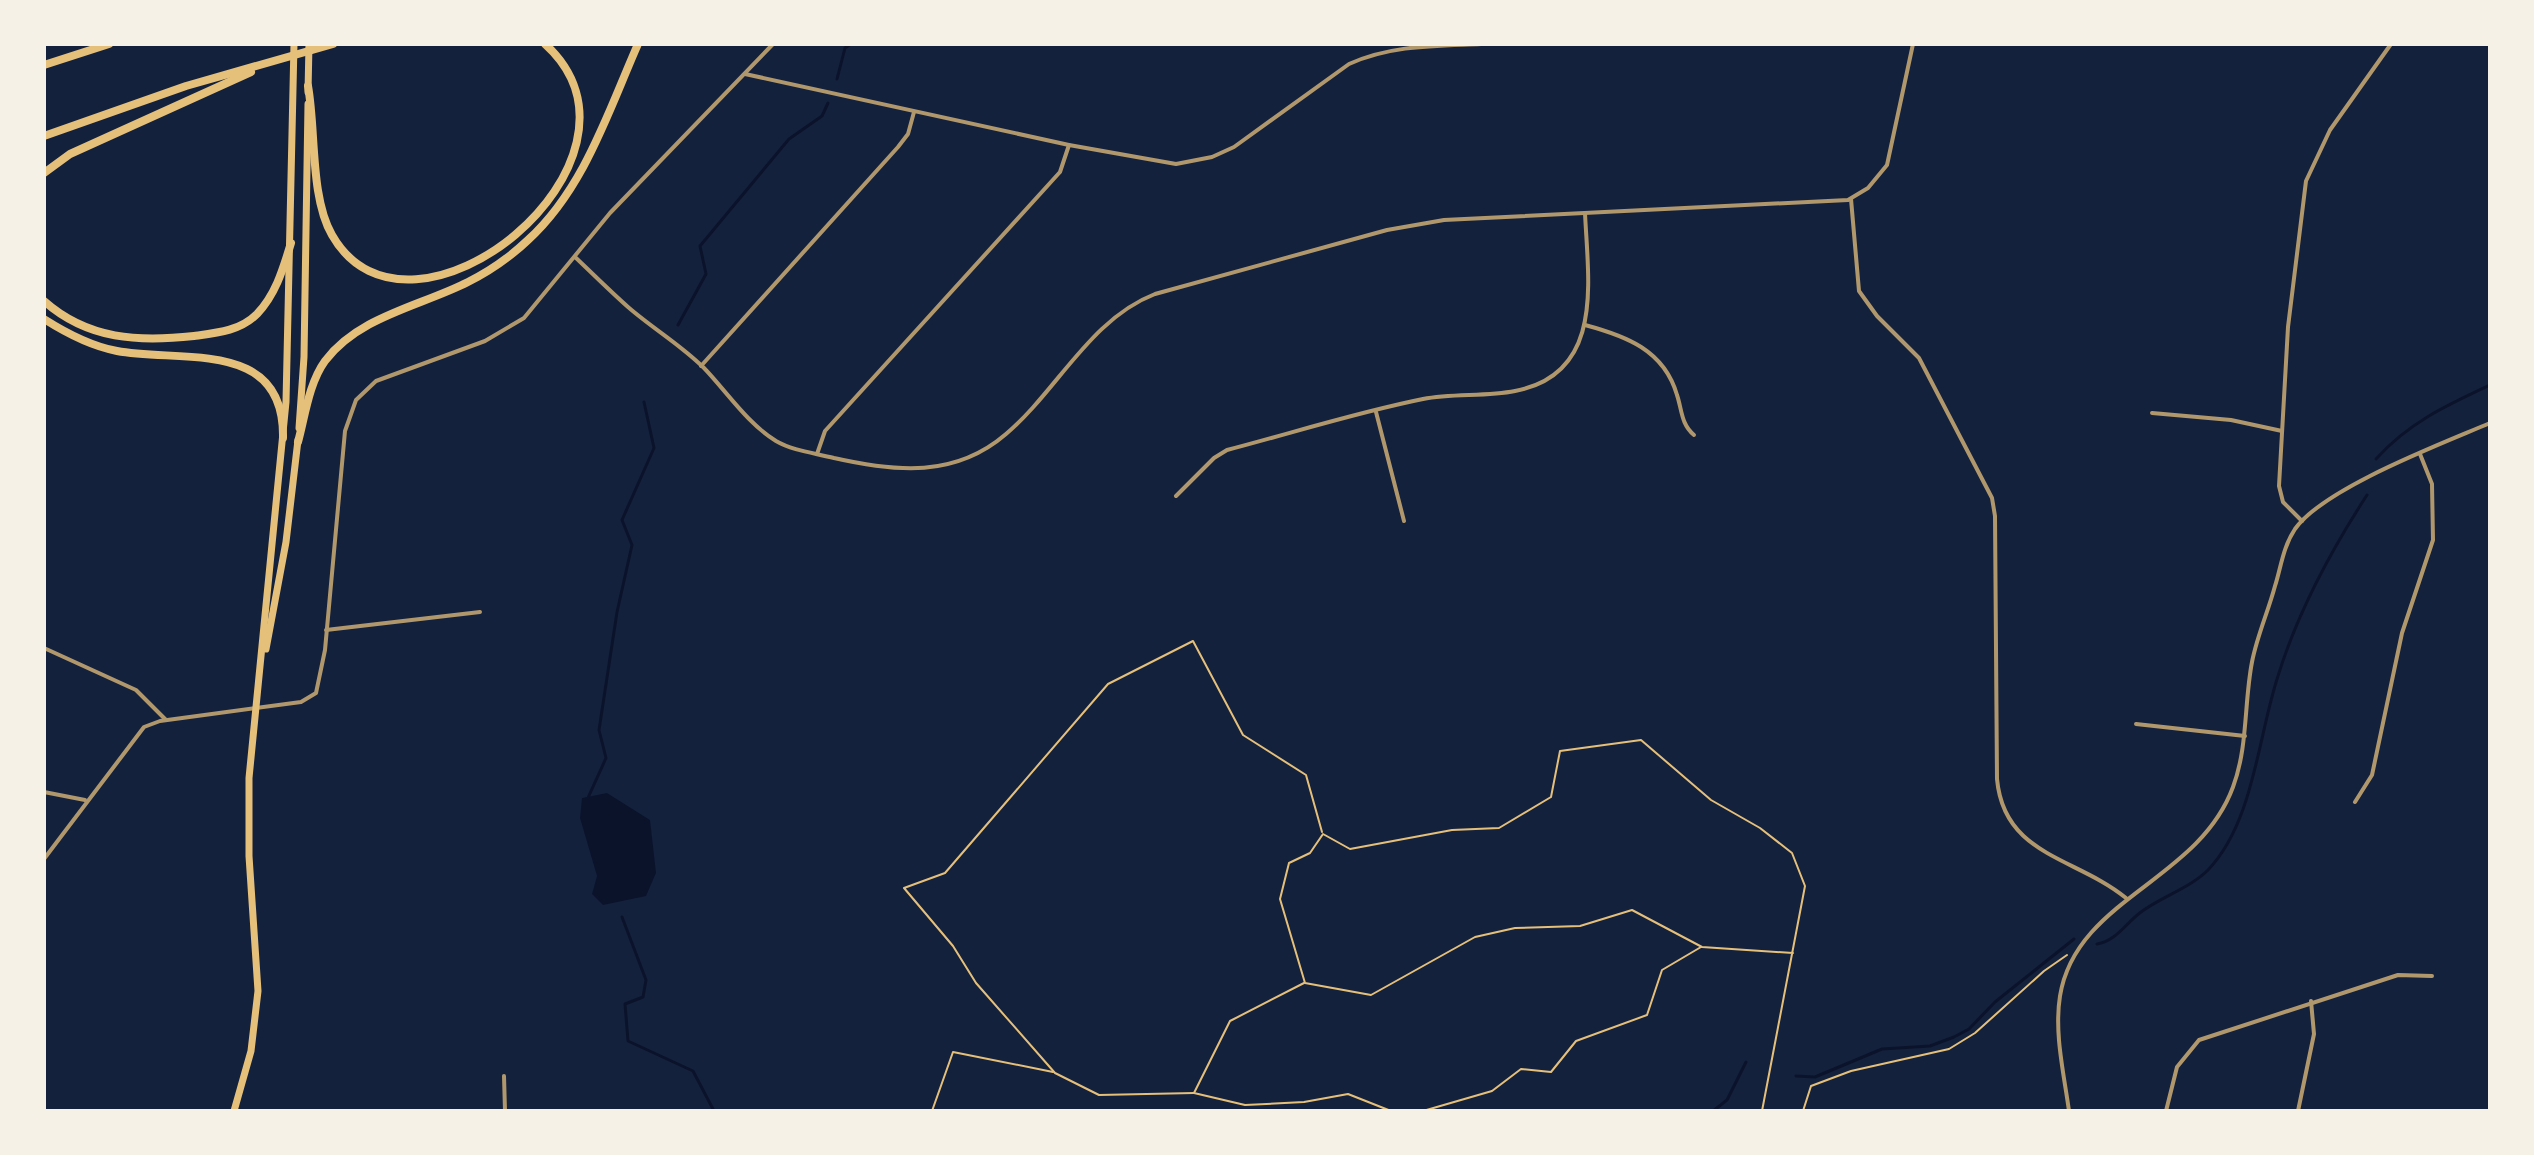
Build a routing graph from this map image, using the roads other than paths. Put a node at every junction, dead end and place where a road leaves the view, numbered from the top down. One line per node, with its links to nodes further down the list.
1 (109, 44): 12 (highway)
2 (294, 44): 22 (main road)
3 (309, 44): 14 (main road)
4 (332, 44): 11 (highway)
5 (545, 44): 16 (highway)
6 (638, 44): 34 (highway)
7 (773, 44): 13 (street)
8 (1481, 44): 18 (street)
9 (1913, 44): 20 (street)
10 (2391, 44): 31 (street)
11 (277, 59): 17 (highway); 19 (highway)
12 (44, 65)
13 (745, 74): 15 (street); 23 (street)
14 (308, 86): 16 (highway)
15 (915, 111): 18 (street); 27 (street)
16 (311, 132): 34 (main road)
17 (44, 136)
18 (1069, 145): 35 (street)
19 (44, 173)
20 (1851, 199): 21 (street); 52 (street)
21 (1585, 213): 26 (street); 35 (street)
22 (291, 243): 24 (highway); 33 (main road)
23 (575, 257): 27 (street); 41 (street)
24 (44, 301)
25 (44, 319): 33 (highway)
26 (1585, 325): 28 (street); 32 (street)
27 (701, 366): 35 (street)
28 (1376, 412): 37 (street); 38 (street)
29 (2152, 413): 31 (street)
30 (2490, 423): 36 (street)
31 (2282, 431): 39 (street)
32 (1694, 435)
33 (283, 438): 43 (main road)
34 (298, 442): 43 (main road)
35 (817, 454)
36 (2420, 454): 39 (street); 50 (street)
37 (1176, 496)
38 (1404, 521)
39 (2302, 521): 47 (street)
40 (480, 612): 41 (street)
41 (326, 630): 44 (street)
42 (44, 648): 45 (street)
43 (262, 663): 44 (main road)
44 (257, 710): 45 (street); 56 (main road)
45 (166, 720): 49 (street)
46 (2136, 724): 47 (street)
47 (2245, 736): 52 (street)
48 (44, 792): 49 (street)
49 (85, 800): 51 (street)
50 (2355, 802)
51 (44, 859)
52 (2126, 898): 58 (street)
53 (2432, 976): 54 (street)
54 (2311, 1001): 59 (street); 60 (street)
55 (504, 1076): 57 (street)
56 (234, 1111)
57 (505, 1111)
58 (2069, 1111)
59 (2166, 1111)
60 (2298, 1111)

